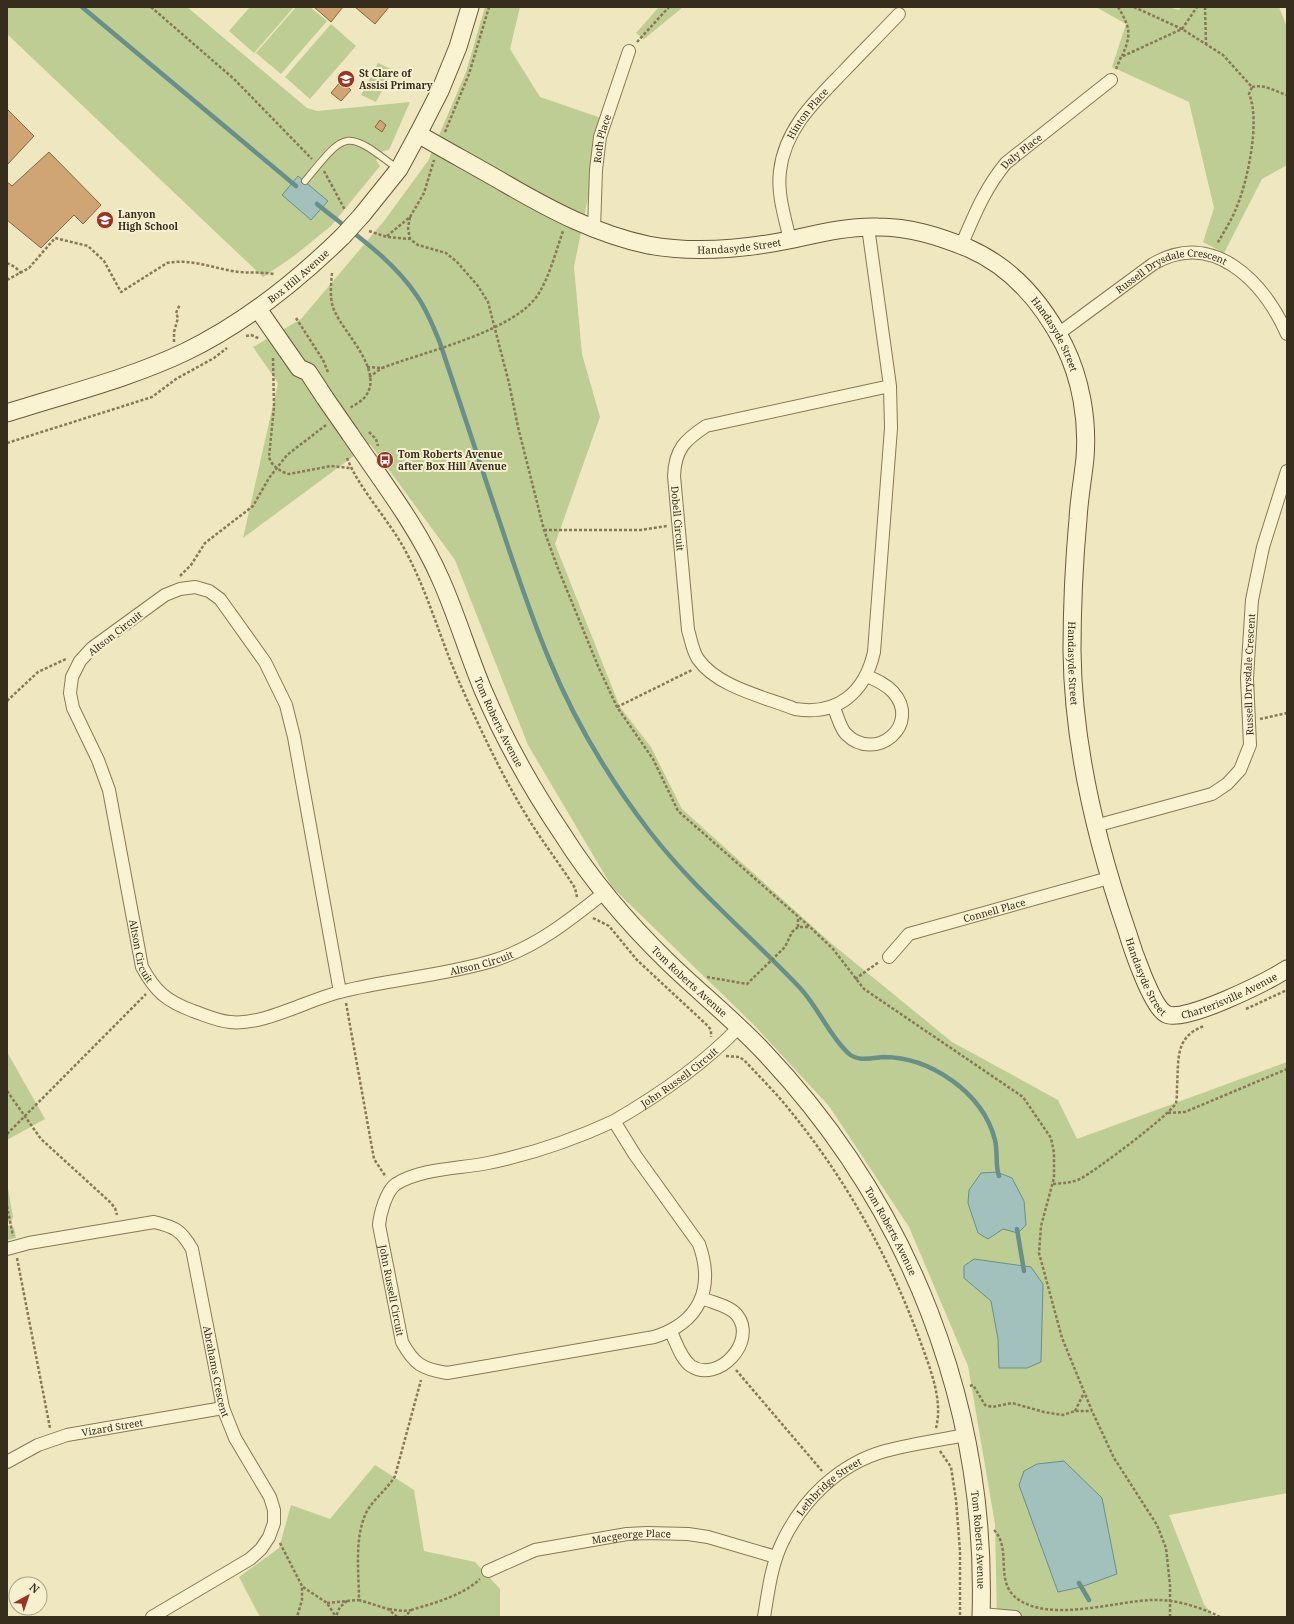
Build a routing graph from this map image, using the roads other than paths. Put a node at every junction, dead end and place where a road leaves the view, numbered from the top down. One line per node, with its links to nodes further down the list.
1 (470, 7): 5 (street, Box Hill Avenue)
2 (899, 14): 10 (street, Hinton Place)
3 (629, 51): 9 (street, Roth Place)
4 (1111, 80): 11 (street, Daly Place)
5 (418, 134): 6 (street, Box Hill Avenue); 9 (street, Handasyde Street)
6 (399, 169): 7 (lane); 12 (street, Box Hill Avenue, bridge)
7 (305, 181)
8 (868, 227): 10 (street, Handasyde Street); 11 (street, Handasyde Street); 15 (street, Dobell Circuit)
9 (594, 230): 10 (street, Handasyde Street)
10 (790, 240)
11 (961, 246): 13 (street, Handasyde Street)
12 (263, 306): 16 (street, Box Hill Avenue); 22 (street, Tom Roberts Avenue, bridge)
13 (1058, 334): 14 (street, Russell Drysdale Crescent); 20 (street, Handasyde Street)
14 (1287, 334)
15 (890, 386): 18 (street, Dobell Circuit); 19 (street, Dobell Circuit)
16 (7, 413)
17 (1287, 471): 20 (street, Russell Drysdale Crescent)
18 (867, 676): 19 (street, Dobell Circuit); 19 (street)
19 (833, 706)
20 (1095, 826): 21 (street, Handasyde Street)
21 (1109, 878): 23 (street, Connell Place); 26 (street, Handasyde Street)
22 (605, 892): 25 (street, Altson Circuit); 27 (street, Tom Roberts Avenue)
23 (889, 957)
24 (1287, 969): 26 (street, Charterisville Avenue)
25 (340, 992): 25 (street, Altson Circuit)
26 (1170, 1016)
27 (739, 1028): 28 (street, John Russell Circuit); 33 (street, Tom Roberts Avenue)
28 (614, 1121): 30 (street, John Russell Circuit); 31 (street, John Russell Circuit)
29 (11, 1248): 32 (street, Abrahams Crescent)
30 (702, 1298): 31 (street, John Russell Circuit); 31 (street)
31 (671, 1332)
32 (223, 1408): 34 (street, Vizard Street); 38 (street, Abrahams Crescent)
33 (966, 1435): 35 (street, Lethbridge Street); 37 (street, Tom Roberts Avenue)
34 (7, 1462)
35 (776, 1557): 36 (street, Macgeorge Place); 39 (street, Lethbridge Street)
36 (488, 1570)
37 (981, 1615): 40 (street)
38 (152, 1617)
39 (764, 1617)
40 (1015, 1617)

